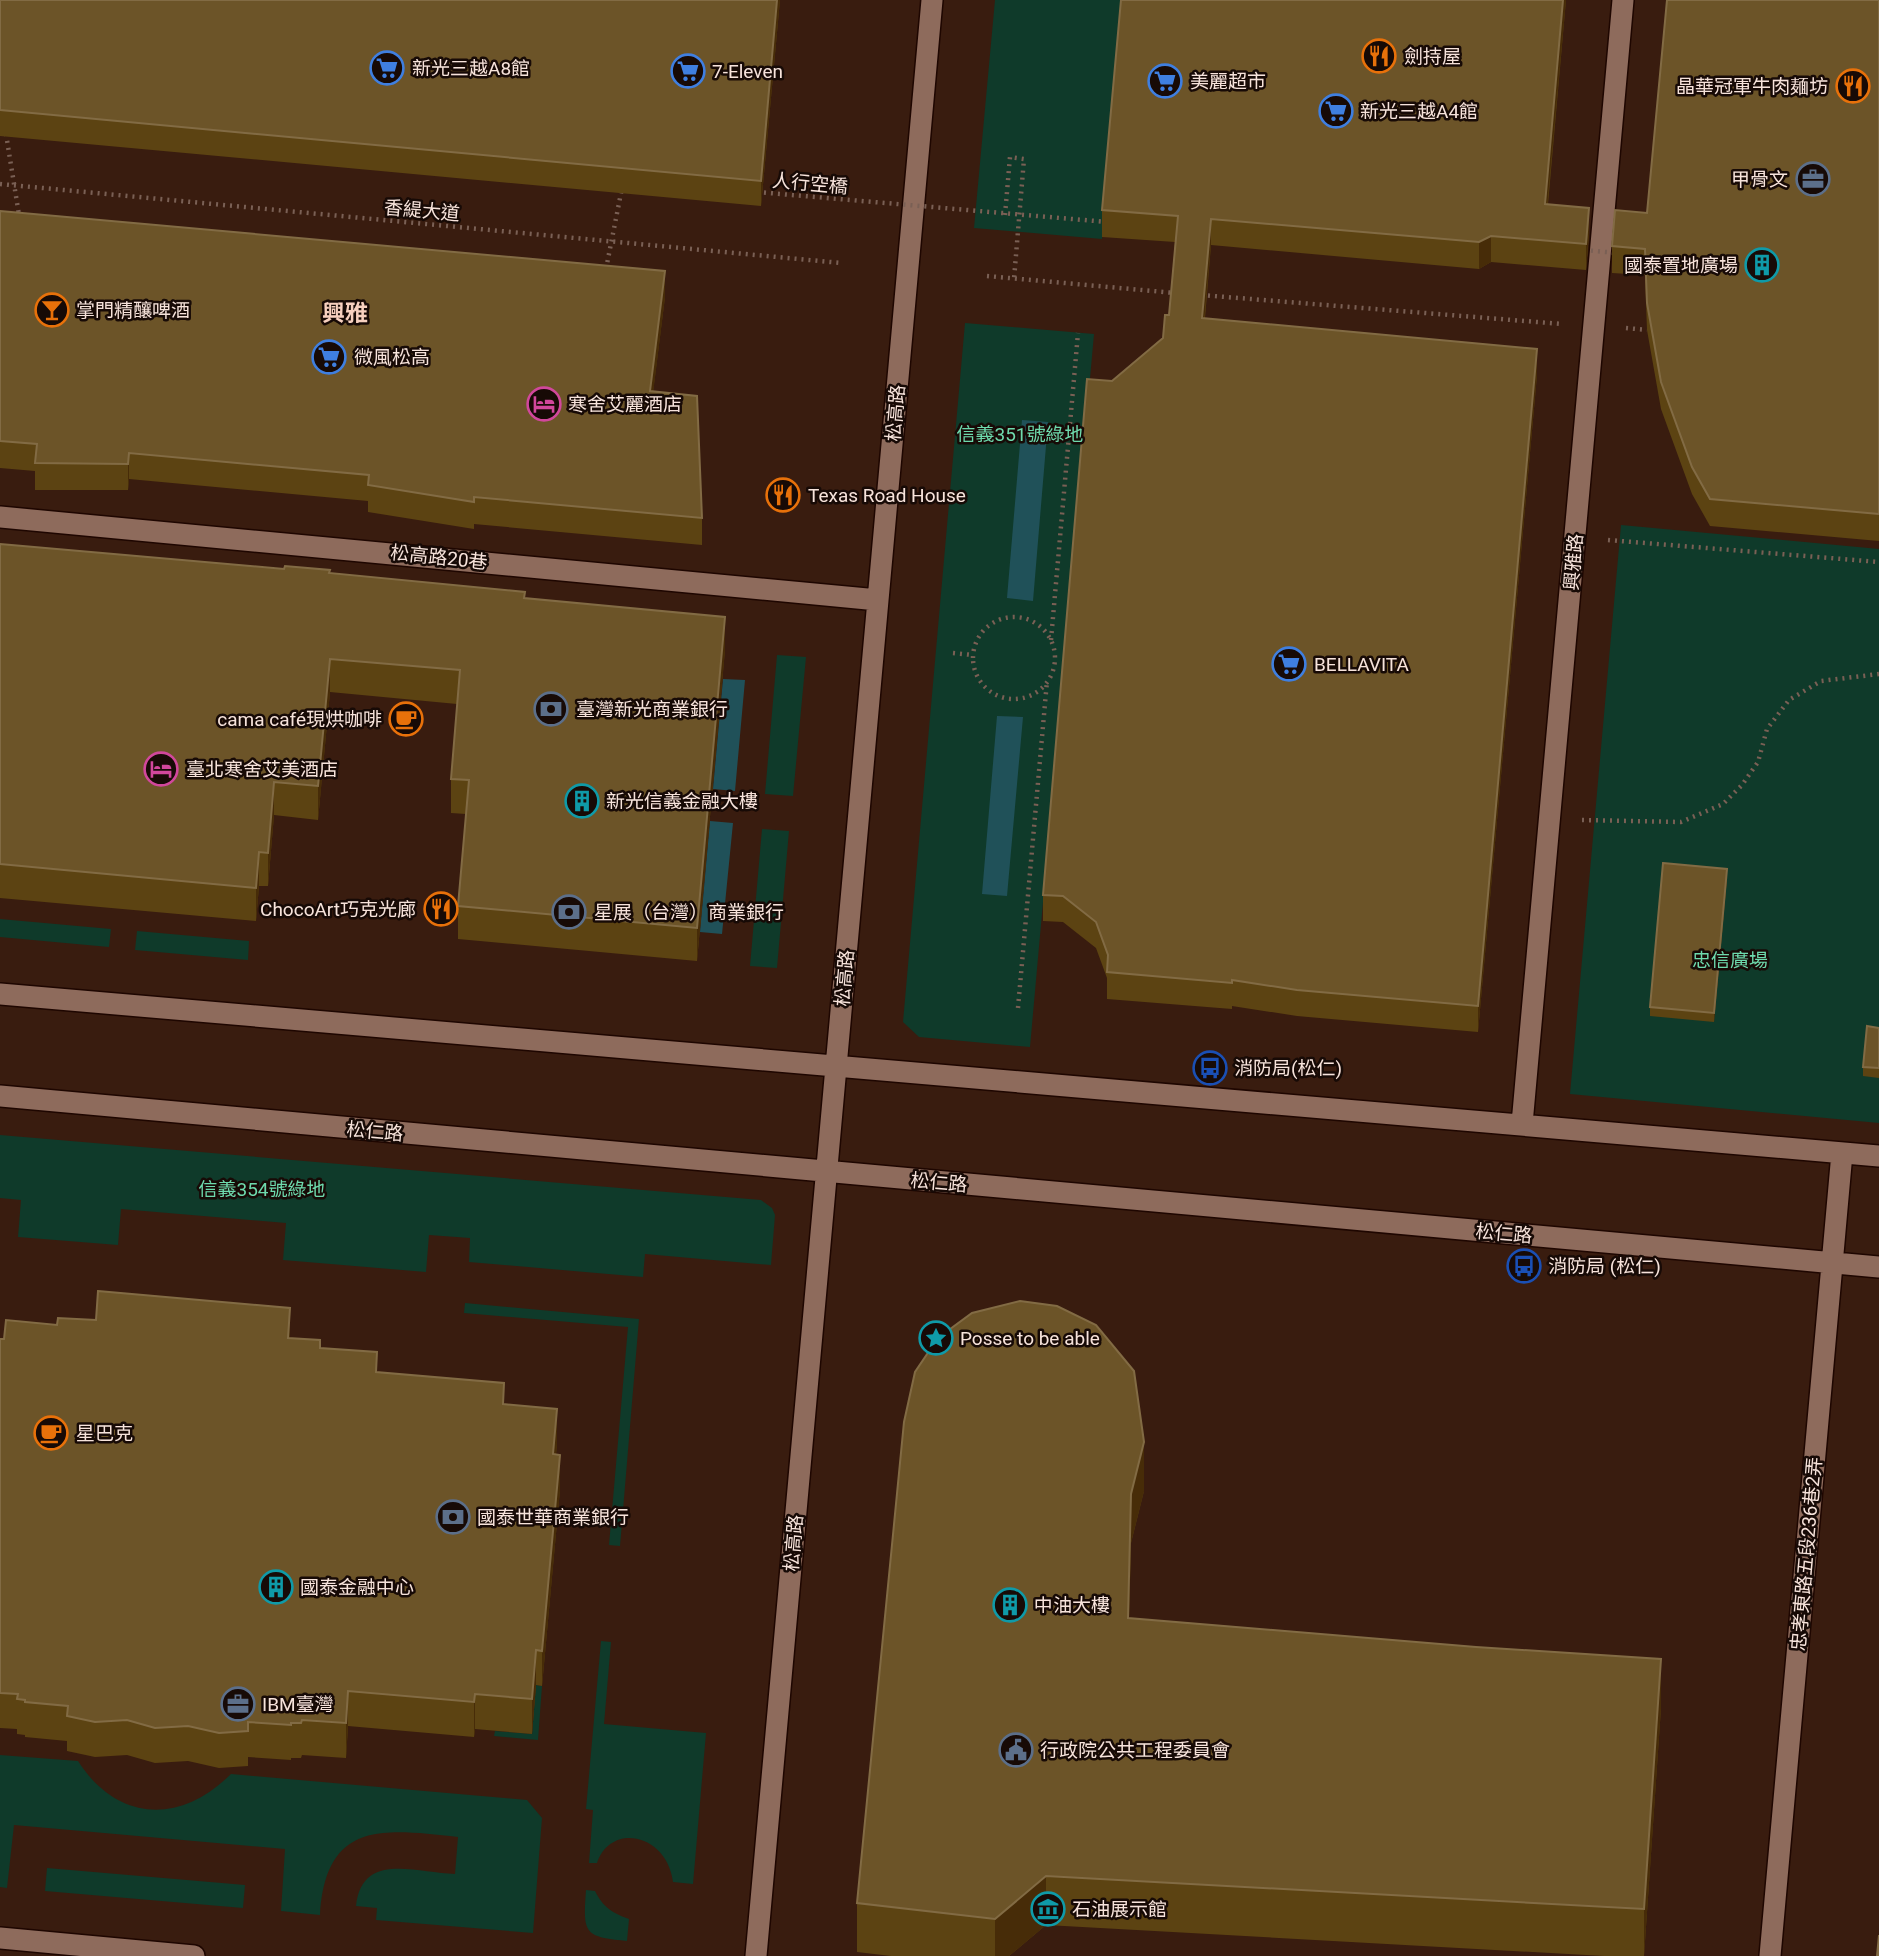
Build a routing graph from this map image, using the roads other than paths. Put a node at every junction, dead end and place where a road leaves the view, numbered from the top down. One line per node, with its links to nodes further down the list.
1 (932, 0): 4 (street, 松高路)
2 (1623, 0): 8 (street, 興雅路)
3 (0, 517): 4 (street, 松高路20巷)
4 (878, 600): 6 (street, 松高路)
5 (0, 994): 6 (street)
6 (836, 1065): 8 (street); 11 (street, 松高路)
7 (0, 1096): 11 (street, 松仁路)
8 (1522, 1124): 9 (street)
9 (1842, 1153): 10 (street); 12 (street, 忠孝東路五段236巷2弄)
10 (1879, 1156)
11 (827, 1171): 12 (street, 松仁路); 16 (street, 松高路)
12 (1832, 1262): 13 (street, 松仁路); 17 (street, 忠孝東路五段236巷2弄)
13 (1879, 1267)
14 (0, 1938): 15 (street)
15 (194, 1956)
16 (756, 1956)
17 (1770, 1956)

